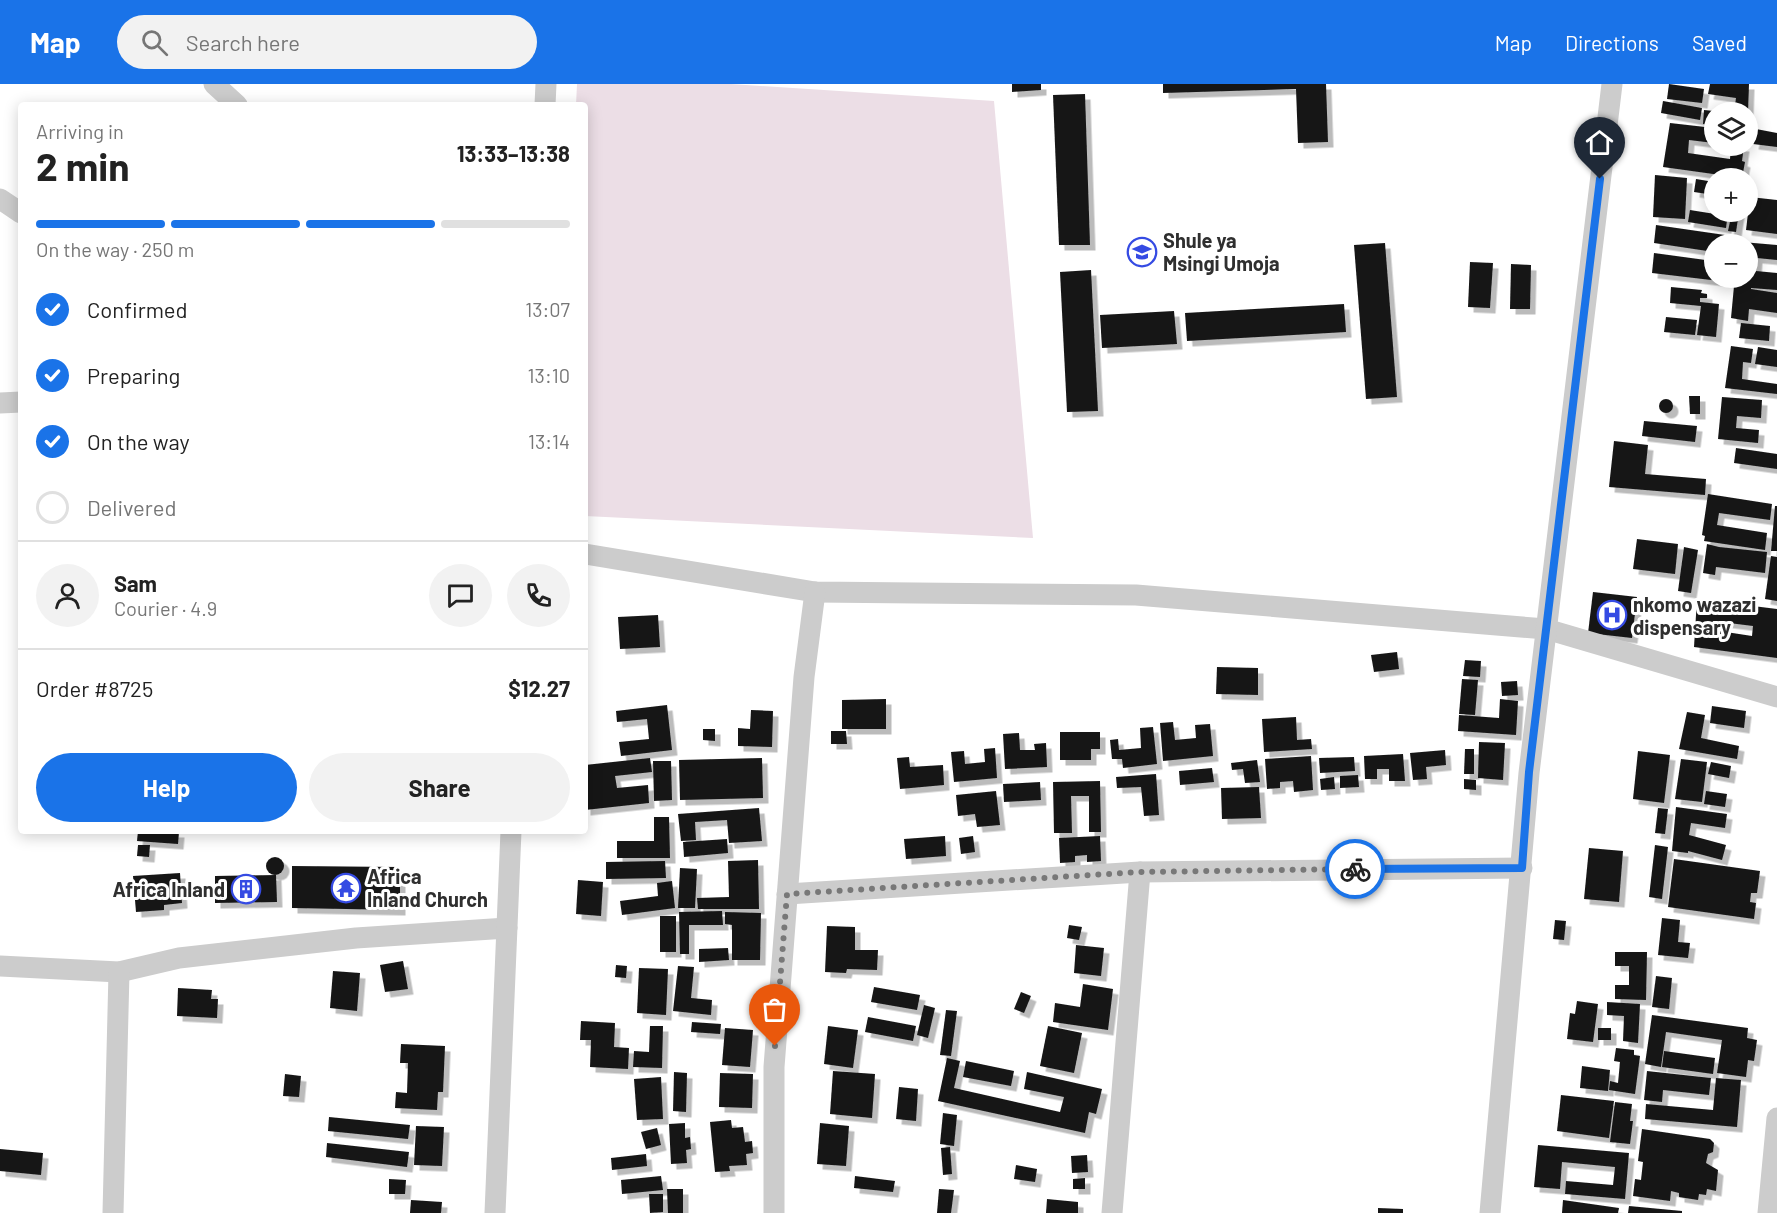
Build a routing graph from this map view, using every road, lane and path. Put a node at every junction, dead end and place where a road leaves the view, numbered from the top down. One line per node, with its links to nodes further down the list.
1 (214, 84): 4 (street)
2 (546, 84): 5 (street)
3 (1612, 84): 12 (street)
4 (234, 102)
5 (545, 102)
6 (0, 199): 7 (street)
7 (18, 211)
8 (18, 402): 9 (street)
9 (0, 403)
10 (588, 554): 11 (street)
11 (815, 592): 12 (street); 17 (street)
12 (1546, 629): 13 (street); 15 (street)
13 (1777, 697)
14 (511, 834): 18 (street)
15 (1522, 868): 16 (street); 26 (street)
16 (1140, 872): 17 (street); 25 (street)
17 (787, 894): 24 (street)
18 (507, 928): 20 (street); 23 (street)
19 (0, 966): 20 (street)
20 (119, 972): 22 (street)
21 (1776, 1130): 27 (street)
22 (113, 1213)
23 (495, 1213)
24 (774, 1213)
25 (1112, 1213)
26 (1490, 1213)
27 (1768, 1213)

